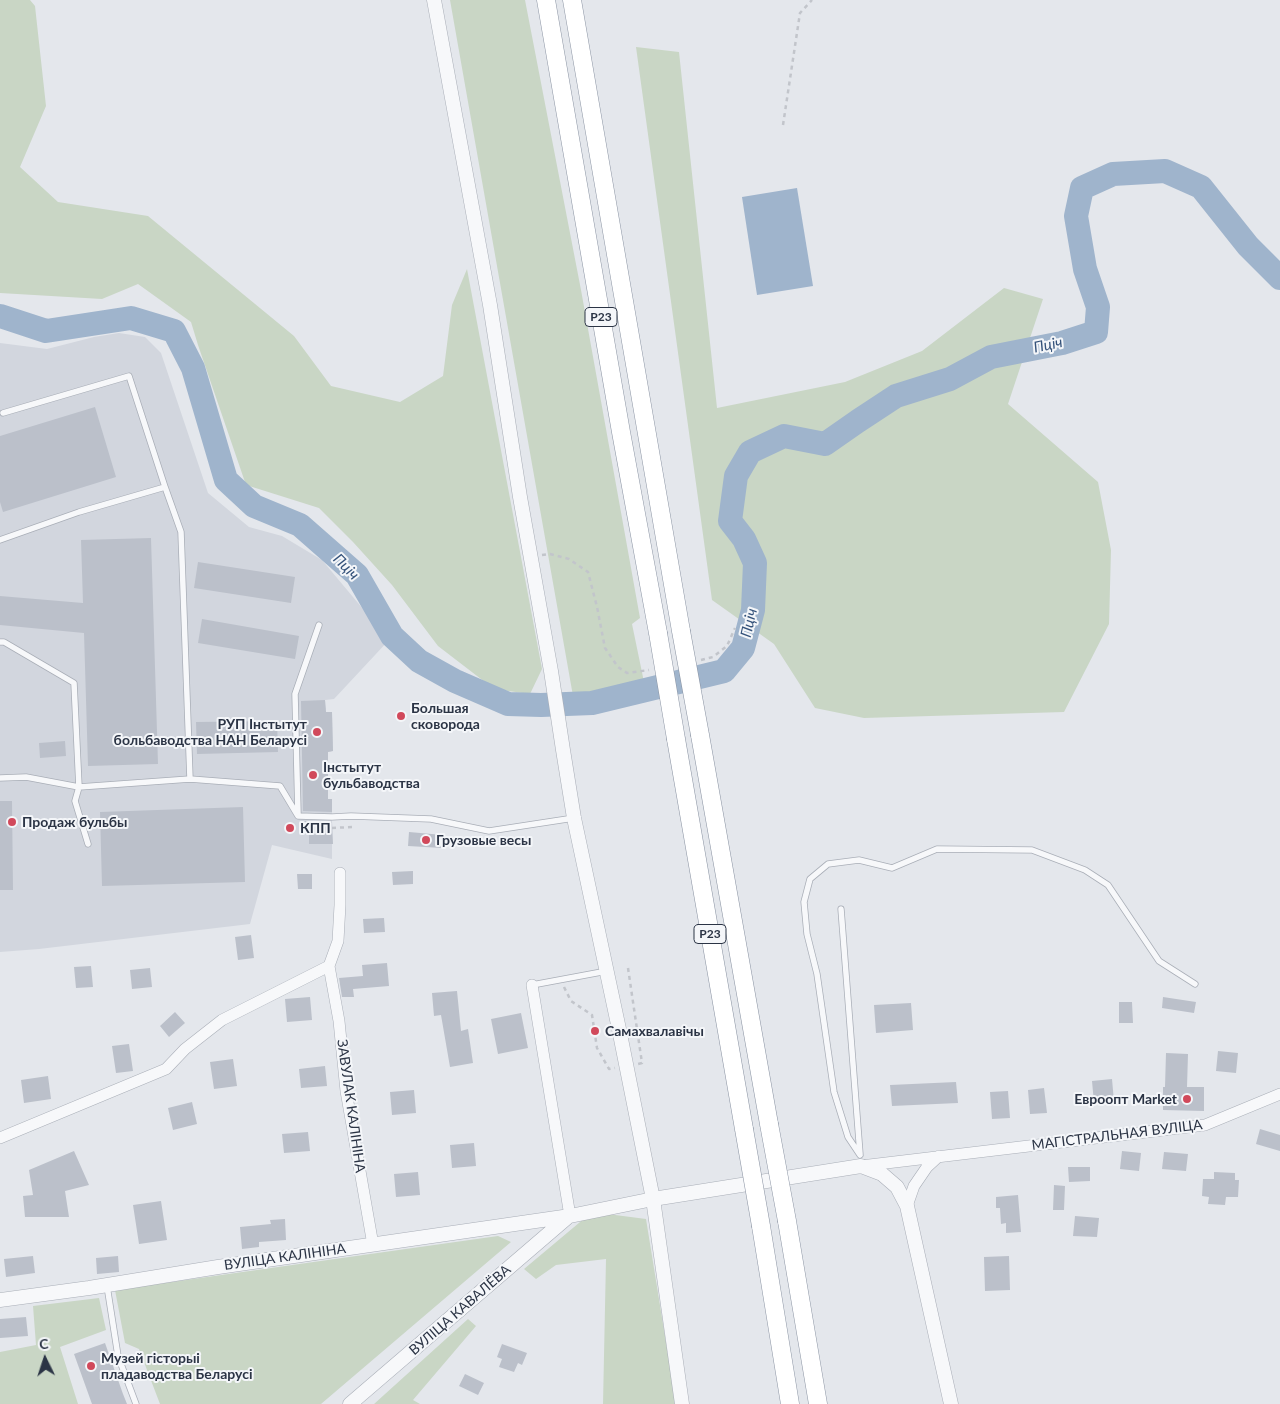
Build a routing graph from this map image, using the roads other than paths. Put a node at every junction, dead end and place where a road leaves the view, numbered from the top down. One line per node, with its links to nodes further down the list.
1 (434, 0): 13 (street)
2 (546, 0): 34 (highway, Р23, bridge)
3 (572, 0): 35 (highway, Р23, bridge)
4 (3, 413): 5 (lane)
5 (165, 487): 6 (lane); 10 (lane)
6 (0, 540)
7 (319, 625): 12 (lane)
8 (0, 642): 11 (lane)
9 (0, 778): 11 (lane)
10 (190, 779): 11 (lane); 12 (lane)
11 (79, 787): 14 (lane)
12 (298, 816): 13 (lane)
13 (574, 818): 18 (street)
14 (88, 844)
15 (340, 873): 17 (street)
16 (841, 909): 24 (lane)
17 (329, 966): 22 (street); 28 (street, ЗАВУЛАК КАЛІНІНА)
18 (607, 971): 20 (lane); 25 (street)
19 (1195, 984): 24 (lane)
20 (532, 985): 27 (street)
21 (1280, 1094): 23 (street, МАГІСТРАЛЬНАЯ ВУЛІЦА)
22 (0, 1138)
23 (938, 1156): 24 (street, МАГІСТРАЛЬНАЯ ВУЛІЦА); 26 (street)
24 (860, 1160): 25 (street, ВУЛІЦА КАЛІНІНА); 26 (street)
25 (653, 1199): 27 (street, ВУЛІЦА КАЛІНІНА); 33 (street)
26 (907, 1206): 36 (street)
27 (570, 1216): 28 (street, ВУЛІЦА КАЛІНІНА); 32 (street, ВУЛІЦА КАВАЛЁВА)
28 (373, 1245): 29 (street, ВУЛІЦА КАЛІНІНА)
29 (107, 1286): 30 (street, ВУЛІЦА КАЛІНІНА); 31 (lane)
30 (0, 1300)
31 (136, 1404)
32 (350, 1404)
33 (682, 1404)
34 (790, 1404)
35 (818, 1404)
36 (951, 1404)

